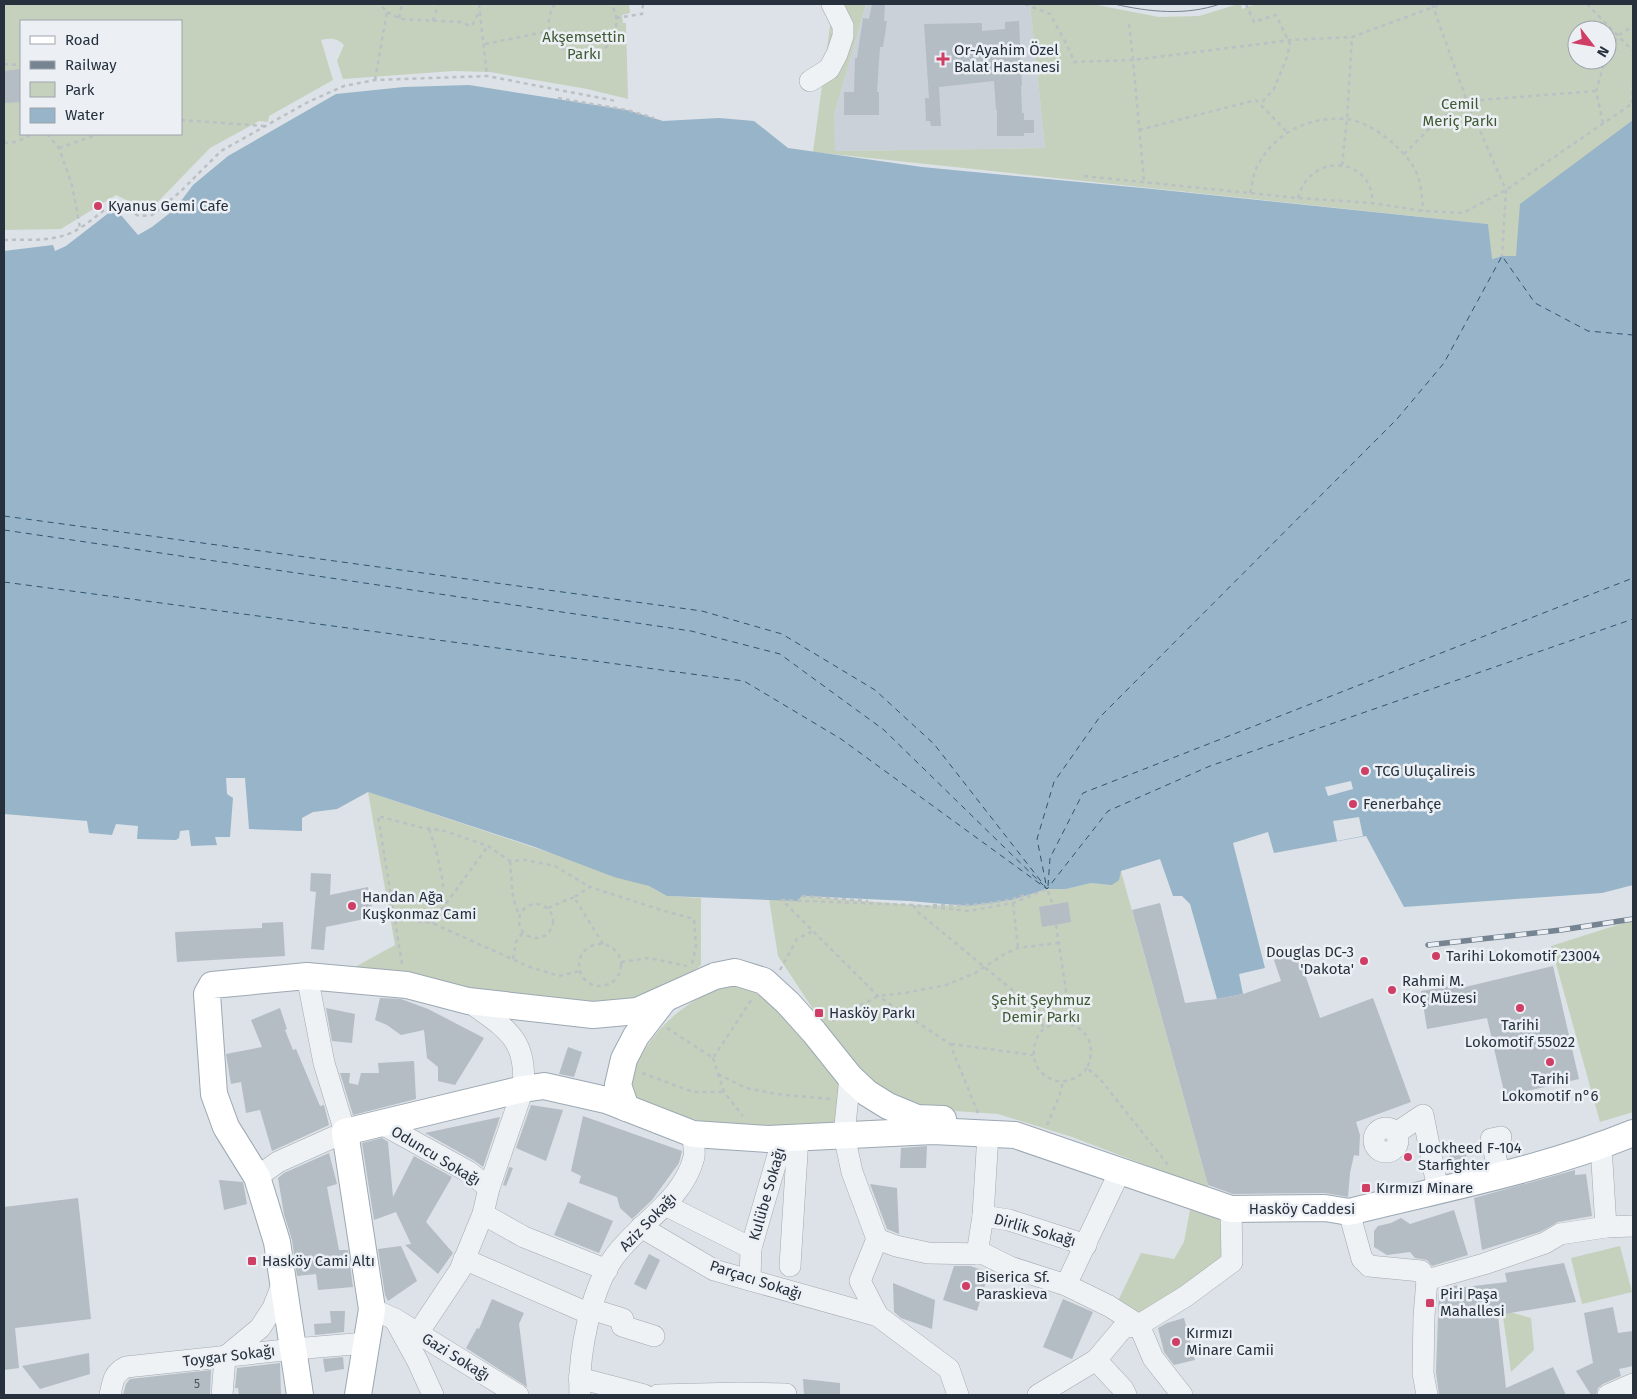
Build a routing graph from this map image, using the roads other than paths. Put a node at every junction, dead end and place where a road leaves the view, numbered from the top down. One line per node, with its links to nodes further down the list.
1 (832, 4): 2 (street)
2 (810, 81)
3 (308, 976): 4 (main road); 11 (street); 22 (main road)
4 (468, 1001): 5 (main road); 7 (street)
5 (657, 1008): 6 (main road); 8 (main road)
6 (849, 1088): 10 (main road); 15 (street)
7 (523, 1089): 8 (main road); 9 (main road); 23 (street)
8 (626, 1108): 14 (main road)
9 (382, 1124): 11 (main road); 23 (street, Oduncu Sokağı)
10 (985, 1128): 15 (main road); 19 (main road); 19 (main road); 29 (street)
11 (345, 1132): 22 (street); 45 (main road)
12 (1396, 1133): 24 (street)
13 (1633, 1133): 18 (main road, Hasköy Caddesi)
14 (693, 1134): 17 (main road); 25 (street, Aziz Sokağı)
15 (844, 1136): 17 (main road); 33 (street)
16 (1501, 1137): 21 (street)
17 (780, 1138): 35 (street, Kulübe Sokağı); 38 (street)
18 (1601, 1146): 21 (main road, Hasköy Caddesi); 32 (street)
19 (1092, 1162): 20 (main road, Hasköy Caddesi)
20 (1120, 1171): 26 (main road, Hasköy Caddesi); 34 (street)
21 (1500, 1174): 24 (main road, Hasköy Caddesi)
22 (257, 1177): 42 (main road)
23 (489, 1188): 28 (street)
24 (1438, 1190): 27 (main road, Hasköy Caddesi)
25 (665, 1205): 31 (street, Aziz Sokağı); 35 (street)
26 (1231, 1209): 27 (main road, Hasköy Caddesi); 47 (street)
27 (1349, 1212): 41 (street)
28 (483, 1214): 37 (street); 39 (street)
29 (983, 1216): 34 (street, Dirlik Sokağı); 36 (street)
30 (1633, 1226): 32 (street)
31 (640, 1227): 39 (street, Aziz Sokağı); 40 (street, Parçacı Sokağı)
32 (1606, 1227): 41 (street)
33 (877, 1239): 36 (street); 46 (street)
34 (1086, 1245): 43 (street)
35 (751, 1248): 40 (street, Kulübe Sokağı)
36 (977, 1254): 43 (street)
37 (464, 1259): 44 (street); 48 (street)
38 (790, 1266)
39 (607, 1270): 44 (street, Aziz Sokağı)
40 (750, 1280): 46 (street, Parçacı Sokağı)
41 (1427, 1280): 69 (street)
42 (283, 1282): 51 (main road); 52 (street)
43 (1066, 1285): 47 (street)
44 (591, 1311): 49 (street); 55 (street, Aziz Sokağı)
45 (384, 1314): 48 (street, Gazi Sokağı); 50 (main road); 60 (street)
46 (878, 1316): 65 (street)
47 (1139, 1325): 53 (street); 68 (street)
48 (418, 1333): 61 (street, Gazi Sokağı)
49 (654, 1336)
50 (366, 1343): 51 (street, Toygar Sokağı); 59 (main road)
51 (294, 1349): 52 (street, Toygar Sokağı); 58 (main road)
52 (225, 1358): 56 (street, Toygar Sokağı); 57 (street)
53 (1096, 1360): 66 (street); 67 (street)
54 (1633, 1384): 70 (street)
55 (575, 1390): 62 (street)
56 (110, 1395)
57 (222, 1395)
58 (300, 1395)
59 (358, 1395)
60 (432, 1395)
61 (518, 1395)
62 (644, 1395)
63 (658, 1395): 64 (street)
64 (786, 1395)
65 (958, 1395)
66 (1038, 1395)
67 (1126, 1395)
68 (1182, 1395)
69 (1427, 1395)
70 (1608, 1395)

